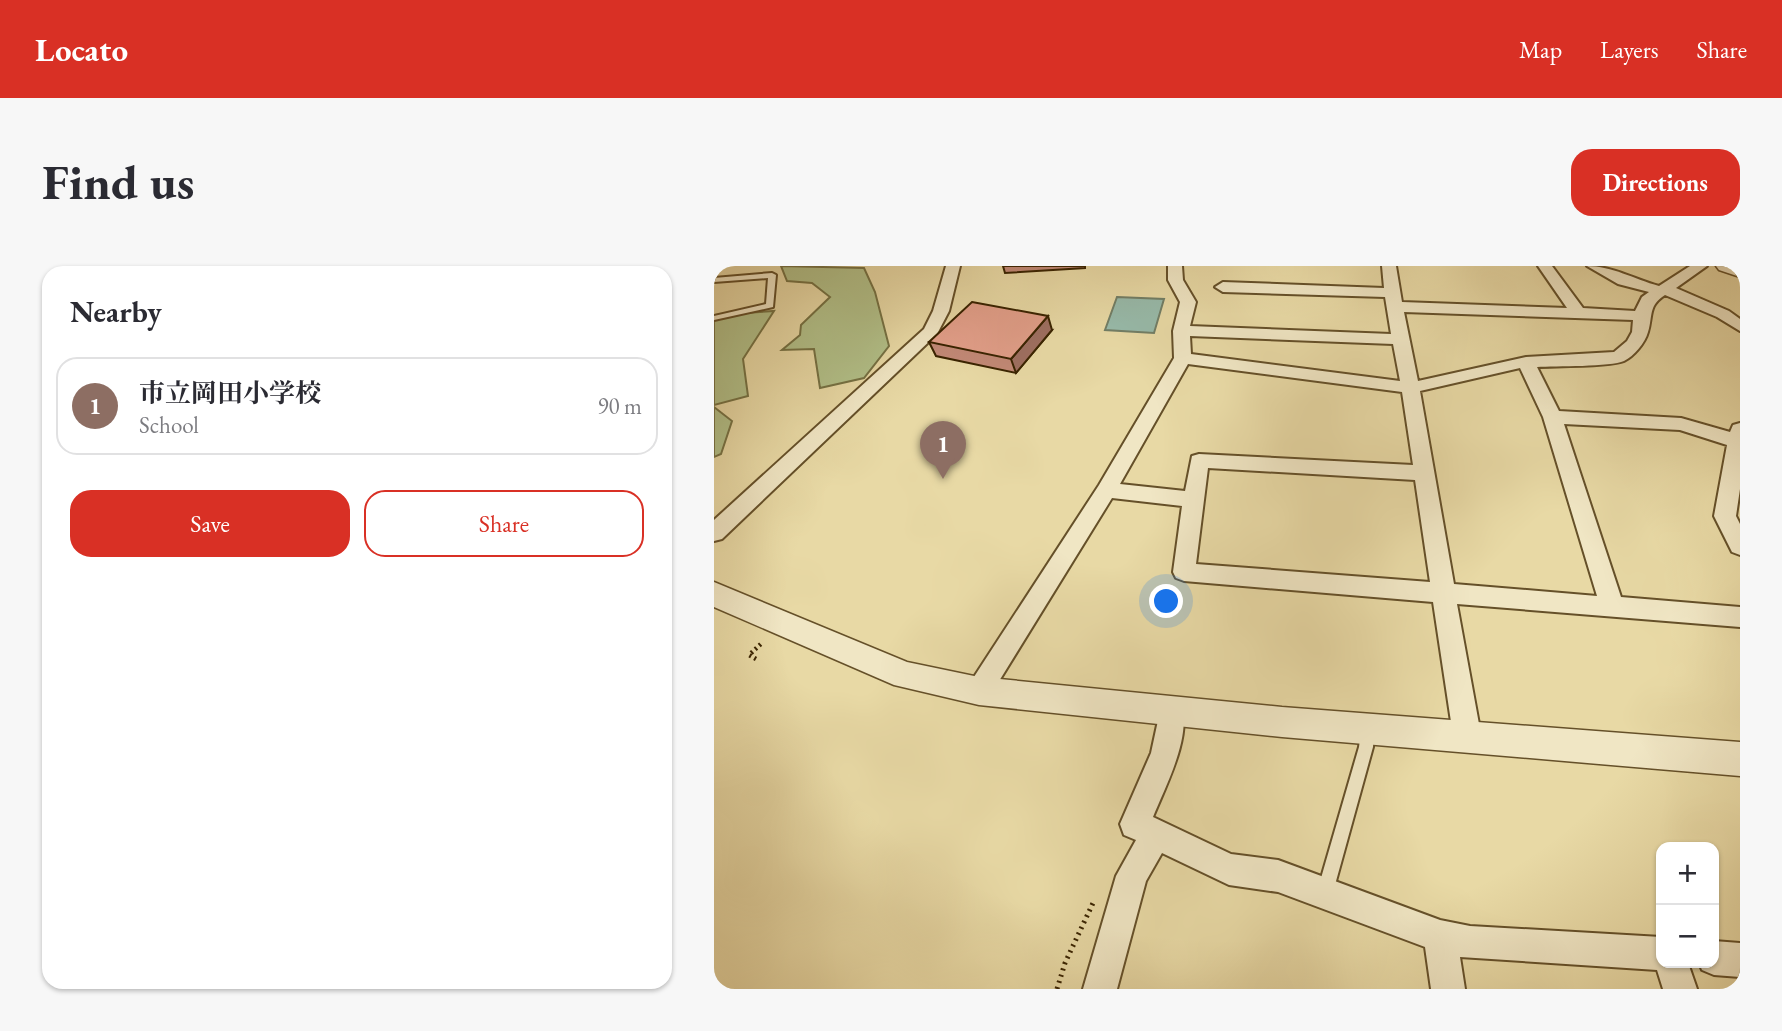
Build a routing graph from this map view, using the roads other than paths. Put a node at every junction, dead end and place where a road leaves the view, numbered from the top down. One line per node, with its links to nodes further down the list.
1 (953, 266): 27 (street)
2 (1175, 266): 17 (street)
3 (1390, 266): 12 (street)
4 (1545, 266): 13 (street)
5 (1594, 266): 11 (street)
6 (1700, 266): 11 (street)
7 (1725, 266): 8 (street)
8 (1740, 272)
9 (714, 280): 15 (lane)
10 (1223, 287): 12 (street)
11 (1663, 290): 14 (street); 16 (street)
12 (1394, 300): 13 (street); 18 (street)
13 (1578, 313): 14 (street)
14 (1641, 316): 20 (street)
15 (714, 318)
16 (1740, 326)
17 (1181, 331): 18 (street); 19 (street)
18 (1402, 339): 21 (street)
19 (1183, 358): 21 (street); 25 (street)
20 (1526, 362): 21 (street); 22 (street)
21 (1410, 388): 24 (street)
22 (1552, 417): 23 (street); 31 (street)
23 (1738, 435): 28 (street)
24 (1423, 473): 26 (street); 30 (street)
25 (1106, 490): 26 (street); 33 (street)
26 (1192, 499): 30 (street)
27 (714, 533)
28 (1740, 545)
29 (714, 594): 33 (street)
30 (1443, 595): 31 (street); 36 (street)
31 (1612, 605): 32 (street)
32 (1740, 617)
33 (979, 691): 34 (street)
34 (1171, 711): 35 (street); 38 (street)
35 (1367, 728): 36 (street); 39 (lane)
36 (1467, 735): 37 (street)
37 (1740, 759)
38 (1156, 834): 39 (street); 45 (street)
39 (1325, 892): 40 (street)
40 (1440, 936): 41 (street); 46 (street)
41 (1656, 954)
42 (1719, 958): 43 (street)
43 (1740, 960)
44 (1673, 968): 47 (street)
45 (1100, 989)
46 (1448, 989)
47 (1680, 989)

